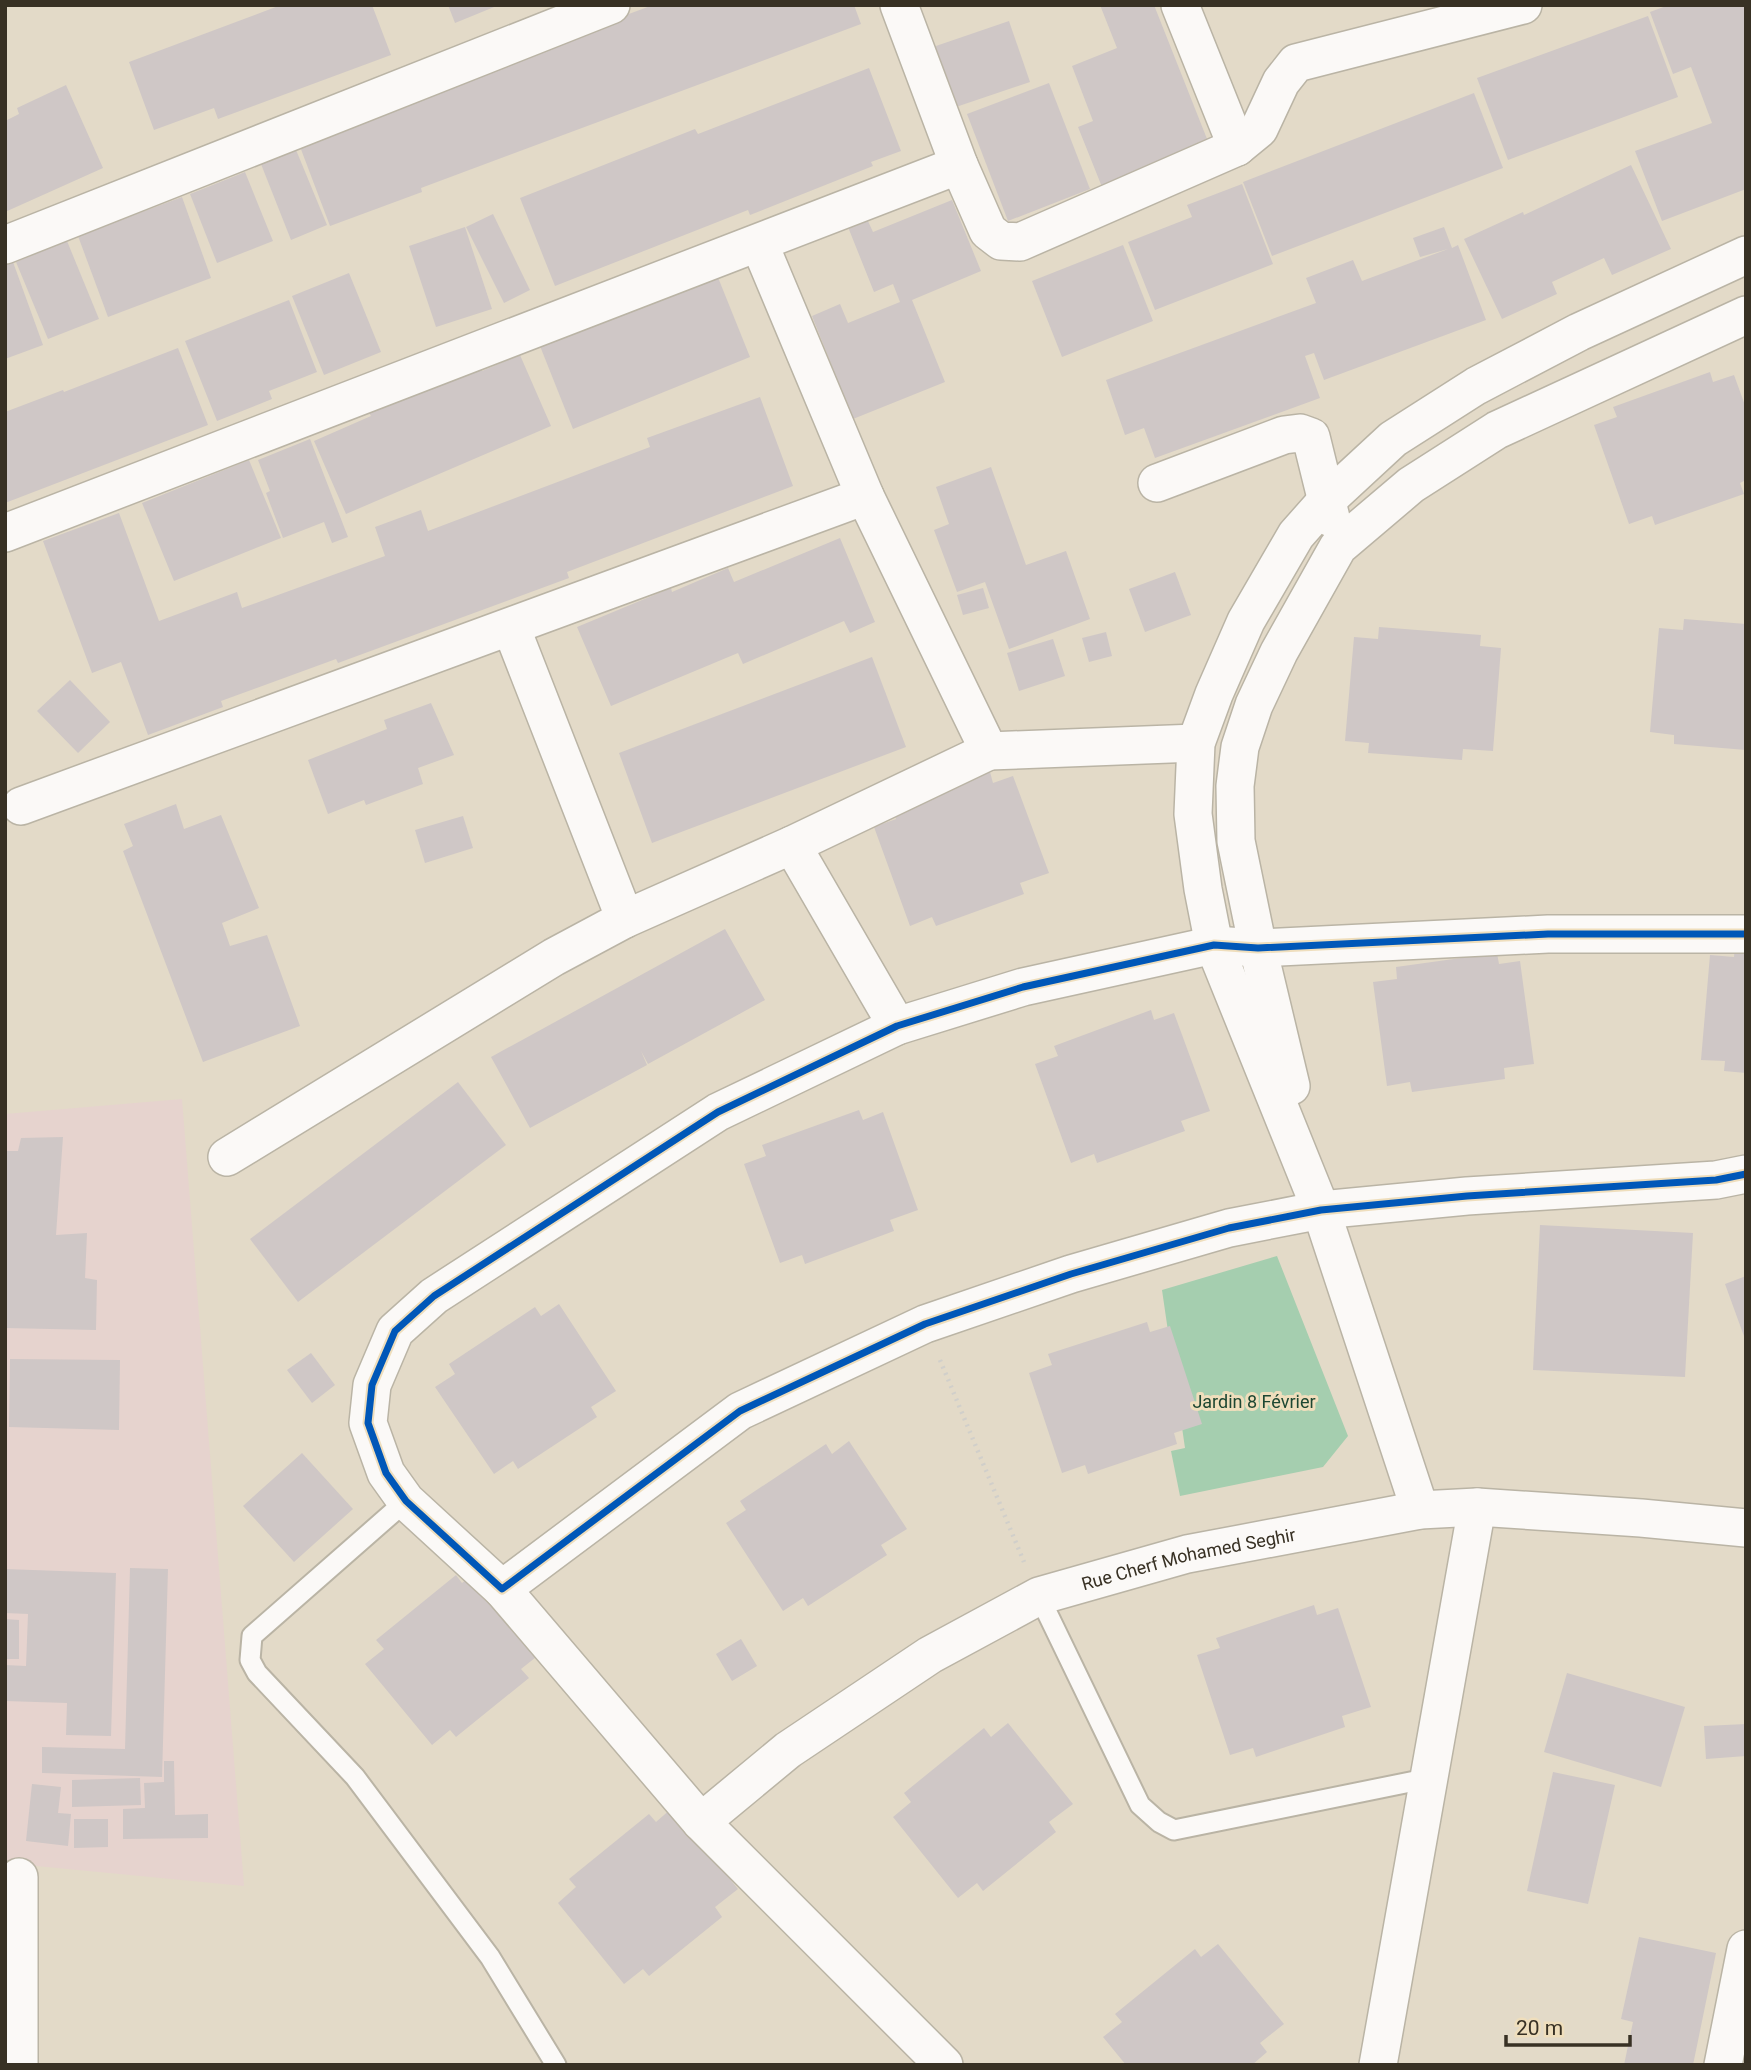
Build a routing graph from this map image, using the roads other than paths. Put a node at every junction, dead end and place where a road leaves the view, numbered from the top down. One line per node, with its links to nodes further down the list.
1 (611, 5): 8 (street)
2 (899, 5): 6 (street)
3 (1181, 5): 5 (street)
4 (1523, 5): 5 (street)
5 (1237, 147): 6 (street)
6 (960, 165): 7 (street)
7 (759, 243): 12 (street); 14 (street)
8 (5, 245)
9 (1746, 256): 13 (street)
10 (1746, 315): 15 (street)
11 (1157, 483): 13 (street)
12 (864, 496): 16 (street); 18 (street)
13 (1326, 500): 15 (street); 17 (street)
14 (5, 533)
15 (1338, 547): 24 (street)
16 (511, 628): 19 (street); 21 (street)
17 (1196, 743): 18 (street); 23 (street)
18 (989, 751): 20 (street)
19 (21, 806)
20 (793, 845): 21 (street); 25 (street)
21 (625, 919): 26 (street)
22 (1746, 934): 24 (street)
23 (1214, 945): 24 (street); 25 (street); 28 (street)
24 (1258, 948): 28 (street)
25 (897, 1026): 29 (street)
26 (227, 1157)
27 (1746, 1174): 28 (street)
28 (1321, 1210): 31 (street); 33 (street)
29 (406, 1501): 33 (street); 40 (lane)
30 (1477, 1507): 31 (street, Rue Cherf Mohamed Seghir); 32 (street, Rue Cherf Mohamed Seghir); 35 (street)
31 (1420, 1510): 34 (street, Rue Cherf Mohamed Seghir)
32 (1746, 1528)
33 (502, 1589): 36 (street)
34 (1039, 1597): 35 (lane); 36 (street, Rue Cherf Mohamed Seghir)
35 (1430, 1778): 42 (street)
36 (701, 1822): 41 (street)
37 (19, 1877): 39 (street)
38 (1746, 1949): 43 (street)
39 (19, 2065)
40 (556, 2065)
41 (944, 2065)
42 (1378, 2065)
43 (1723, 2065)

